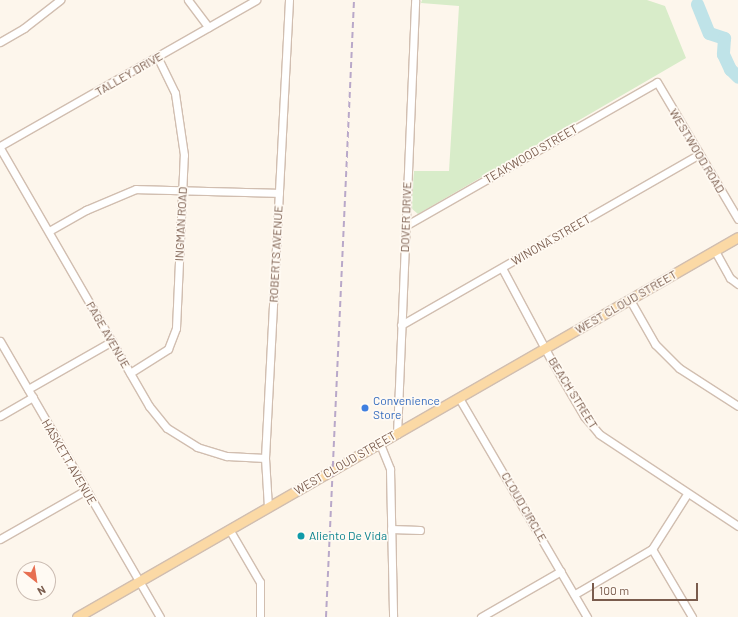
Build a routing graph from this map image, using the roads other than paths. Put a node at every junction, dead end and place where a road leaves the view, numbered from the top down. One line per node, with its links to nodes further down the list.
1 (60, 0): 7 (street)
2 (188, 0): 6 (street)
3 (256, 0): 6 (street, TALLEY DRIVE)
4 (289, 0): 13 (street, ROBERTS AVENUE)
5 (415, 0): 15 (street, DOVER DRIVE)
6 (208, 27): 8 (street, TALLEY DRIVE)
7 (0, 42)
8 (158, 58): 10 (street, TALLEY DRIVE); 12 (street, INGMAN ROAD)
9 (657, 82): 11 (street, WESTWOOD ROAD); 15 (street, TEAKWOOD STREET)
10 (0, 147): 16 (street, PAGE AVENUE)
11 (700, 154): 14 (street, WESTWOOD ROAD); 19 (street, WINONA STREET)
12 (182, 188): 13 (street); 16 (street); 26 (street, INGMAN ROAD)
13 (279, 192): 34 (street, ROBERTS AVENUE)
14 (738, 220)
15 (405, 226): 22 (street, DOVER DRIVE)
16 (49, 231): 24 (street, PAGE AVENUE)
17 (738, 237): 18 (main road, WEST CLOUD STREET)
18 (714, 251): 20 (street); 21 (main road, WEST CLOUD STREET)
19 (502, 268): 22 (street, WINONA STREET); 25 (street, BEACH STREET)
20 (738, 284)
21 (630, 300): 25 (main road, WEST CLOUD STREET); 30 (street)
22 (401, 325): 32 (street, DOVER DRIVE)
23 (0, 341): 27 (street, HASKETT AVENUE)
24 (112, 341): 26 (street, PAGE AVENUE); 27 (street)
25 (546, 348): 29 (main road, WEST CLOUD STREET); 36 (street, BEACH STREET)
26 (130, 373): 34 (street, PAGE AVENUE)
27 (28, 389): 28 (street, HASKETT AVENUE)
28 (33, 397): 31 (street); 35 (street, HASKETT AVENUE)
29 (459, 398): 32 (main road, WEST CLOUD STREET); 44 (street, CLOUD CIRCLE)
30 (738, 406)
31 (0, 416)
32 (397, 434): 33 (main road, WEST CLOUD STREET)
33 (380, 444): 37 (main road, WEST CLOUD STREET); 40 (street)
34 (265, 458): 37 (street, ROBERTS AVENUE)
35 (86, 490): 42 (street); 45 (street, HASKETT AVENUE)
36 (687, 494): 38 (street, BEACH STREET); 43 (street)
37 (268, 507): 39 (main road, WEST CLOUD STREET)
38 (738, 526)
39 (229, 529): 45 (main road, WEST CLOUD STREET); 49 (street)
40 (391, 529): 41 (street); 50 (street)
41 (420, 530)
42 (0, 539)
43 (652, 549): 46 (street); 53 (street)
44 (561, 571): 46 (street, CLOUD CIRCLE); 51 (street)
45 (139, 582): 47 (main road, WEST CLOUD STREET); 48 (street, HASKETT AVENUE)
46 (575, 594): 52 (street, CLOUD CIRCLE)
47 (78, 617)
48 (160, 617)
49 (260, 617)
50 (393, 617)
51 (481, 617)
52 (587, 617)
53 (692, 617)

